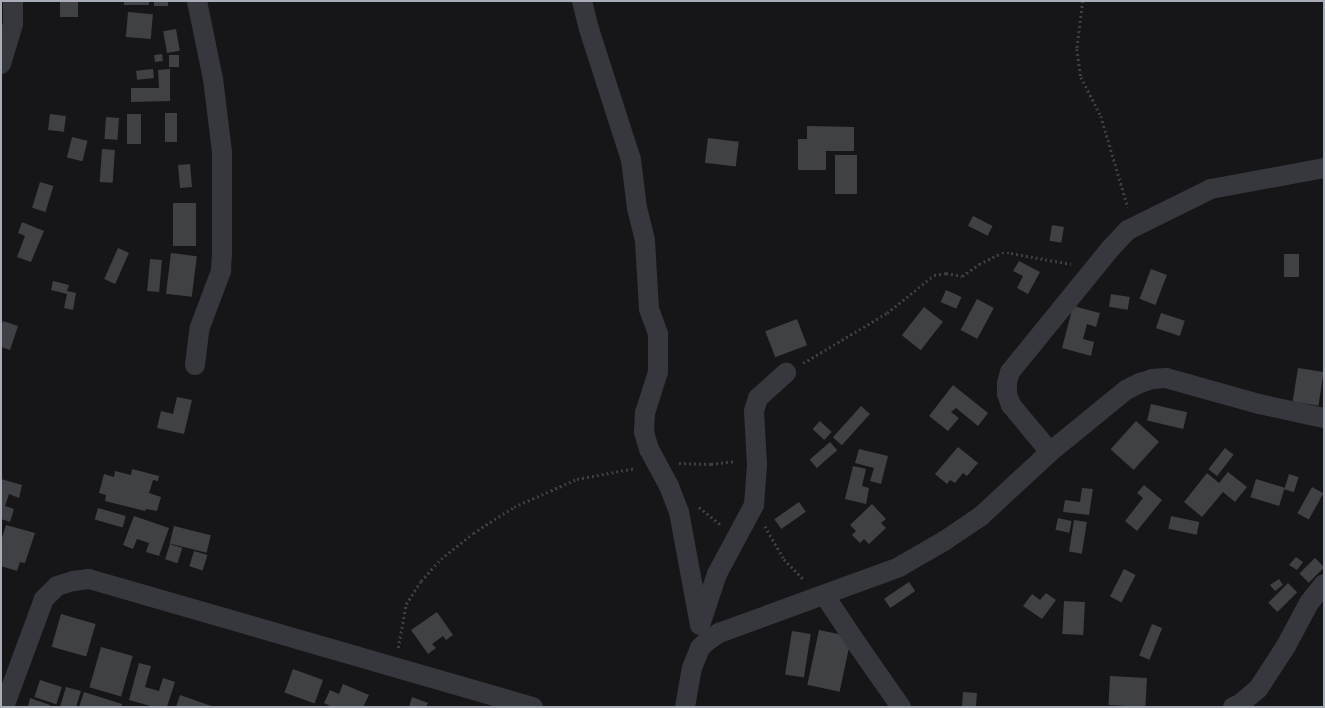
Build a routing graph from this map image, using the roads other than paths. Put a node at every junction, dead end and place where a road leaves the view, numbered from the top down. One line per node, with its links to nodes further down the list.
1 (13, 1): 4 (street)
2 (196, 1): 6 (street)
3 (582, 1): 12 (street)
4 (1, 64)
5 (1324, 168): 9 (street)
6 (195, 365)
7 (786, 373): 12 (street)
8 (1324, 418): 9 (street)
9 (1050, 452): 11 (street)
10 (1324, 584): 18 (street)
11 (825, 596): 13 (street); 17 (street)
12 (700, 625): 13 (street)
13 (700, 648): 16 (street)
14 (4, 707): 15 (street)
15 (533, 707)
16 (685, 707)
17 (901, 707)
18 (1233, 707)

